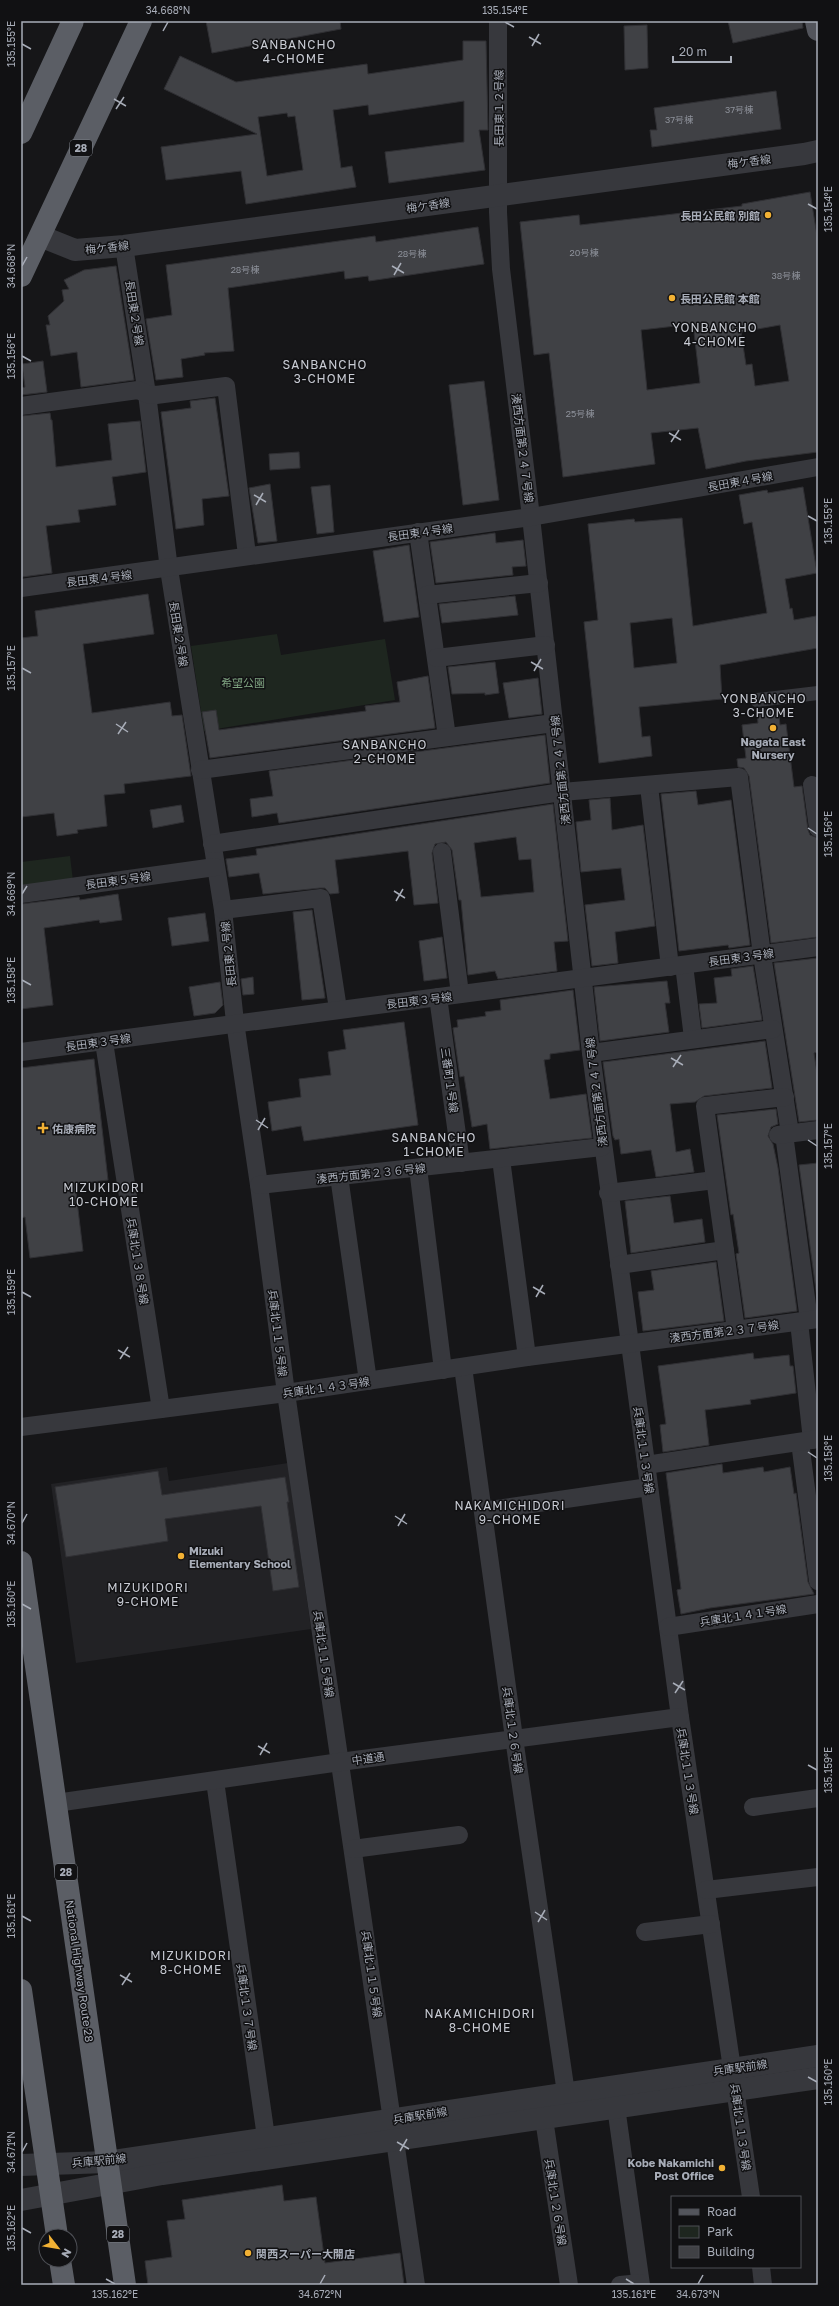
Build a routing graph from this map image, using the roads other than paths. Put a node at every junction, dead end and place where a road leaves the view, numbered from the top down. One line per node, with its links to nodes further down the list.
1 (73, 21): 6 (highway)
2 (141, 21): 9 (highway, 28)
3 (498, 21): 8 (street, 長田東１２号線)
4 (816, 21): 5 (main road)
5 (818, 30)
6 (21, 132)
7 (818, 151): 8 (street, 梅ケ香線)
8 (499, 196): 10 (street, 梅ケ香線); 15 (street, 湊西方面第２４７号線)
9 (40, 236): 10 (street, 梅ケ香線); 11 (highway, 28)
10 (124, 246): 12 (street, 長田東２号線)
11 (21, 276)
12 (147, 394): 13 (street); 17 (street); 18 (street, 長田東２号線)
13 (21, 406)
14 (818, 467): 15 (street, 長田東４号線)
15 (531, 517): 16 (street, 長田東４号線); 19 (street, 湊西方面第２４７号線)
16 (418, 532): 17 (street, 長田東４号線); 21 (street)
17 (247, 555): 18 (street, 長田東４号線)
18 (169, 569): 20 (street, 長田東４号線); 28 (street, 長田東２号線)
19 (538, 583): 21 (street); 22 (street, 湊西方面第２４７号線)
20 (21, 588)
21 (426, 594): 23 (street)
22 (546, 645): 23 (street); 26 (street, 湊西方面第２４７号線)
23 (436, 658): 27 (street)
24 (818, 693): 25 (street)
25 (757, 700)
26 (554, 722): 27 (street); 31 (street, 湊西方面第２４７号線)
27 (447, 737): 28 (street)
28 (200, 770): 33 (street, 長田東２号線)
29 (812, 785): 32 (street)
30 (649, 786): 31 (street); 39 (street); 40 (street)
31 (562, 792): 33 (street); 41 (street, 湊西方面第２４７号線)
32 (818, 828)
33 (212, 844): 35 (street, 長田東２号線)
34 (442, 852): 42 (street)
35 (216, 866): 36 (street, 長田東５号線); 37 (street, 長田東２号線)
36 (21, 894)
37 (223, 910): 44 (street); 45 (street, 長田東２号線)
38 (818, 947): 39 (street, 長田東３号線)
39 (762, 955): 40 (street, 長田東３号線); 46 (street)
40 (677, 966): 41 (street, 長田東３号線); 47 (street)
41 (583, 978): 42 (street, 長田東３号線); 50 (street, 湊西方面第２４７号線)
42 (460, 994): 43 (street, 長田東３号線)
43 (438, 997): 44 (street, 長田東３号線); 56 (street, 三番町１号線)
44 (338, 1010): 45 (street, 長田東３号線)
45 (235, 1022): 48 (street, 長田東３号線); 60 (street, 兵庫北１１５号線)
46 (773, 1029): 47 (street); 51 (street)
47 (693, 1038): 50 (street)
48 (104, 1042): 49 (street, 長田東３号線); 72 (street, 兵庫北１３８号線)
49 (21, 1052)
50 (591, 1053): 54 (street, 湊西方面第２４７号線)
51 (785, 1097): 53 (street); 59 (street)
52 (818, 1130): 53 (street)
53 (784, 1134): 64 (street)
54 (602, 1147): 55 (street, 湊西方面第２３６号線); 61 (street, 湊西方面第２４７号線)
55 (501, 1159): 56 (street, 湊西方面第２３６号線); 67 (street)
56 (461, 1163): 57 (street, 湊西方面第２３６号線)
57 (418, 1168): 58 (street, 湊西方面第２３６号線); 69 (street)
58 (340, 1176): 60 (street, 湊西方面第２３６号線); 70 (street)
59 (716, 1180): 61 (street); 62 (street)
60 (259, 1185): 71 (street, 兵庫北１１５号線)
61 (608, 1193): 63 (street, 湊西方面第２４７号線)
62 (725, 1250): 63 (street); 65 (street)
63 (618, 1265): 66 (street, 湊西方面第２４７号線)
64 (809, 1320): 65 (street, 湊西方面第２３７号線); 74 (street)
65 (736, 1330): 66 (street, 湊西方面第２３７号線)
66 (630, 1344): 67 (street, 兵庫北１４３号線); 75 (street, 兵庫北１１３号線)
67 (527, 1358): 68 (street, 兵庫北１４３号線)
68 (463, 1367): 69 (street, 兵庫北１４３号線); 77 (street, 兵庫北１２６号線)
69 (443, 1370): 70 (street, 兵庫北１４３号線)
70 (368, 1381): 71 (street, 兵庫北１４３号線)
71 (286, 1393): 72 (street, 兵庫北１４３号線); 84 (street, 兵庫北１１５号線)
72 (161, 1409): 73 (street, 兵庫北１４３号線)
73 (21, 1427)
74 (810, 1440): 75 (street); 79 (street)
75 (646, 1465): 76 (street, 兵庫北１１３号線)
76 (649, 1487): 77 (street); 81 (street, 兵庫北１１３号線)
77 (483, 1511): 83 (street, 兵庫北１２６号線)
78 (21, 1562): 87 (highway, National Highway Route 28 / 28)
79 (818, 1581)
80 (818, 1604): 81 (street, 兵庫北１４１号線)
81 (668, 1627): 82 (street, 兵庫北１１３号線)
82 (680, 1717): 83 (street, 中道通); 92 (street, 兵庫北１１３号線)
83 (514, 1738): 84 (street, 中道通); 100 (street, 兵庫北１２６号線)
84 (340, 1762): 85 (street, 中道通); 90 (street, 兵庫北１１５号線)
85 (215, 1781): 87 (street, 中道通); 104 (street, 兵庫北１３７号線)
86 (818, 1798): 88 (street)
87 (56, 1803): 105 (highway, National Highway Route 28 / 28)
88 (753, 1807)
89 (459, 1835): 90 (street)
90 (353, 1849): 103 (street, 兵庫北１１５号線)
91 (818, 1877): 92 (street)
92 (706, 1890): 93 (street, 兵庫北１１３号線)
93 (711, 1924): 94 (street); 99 (street, 兵庫北１１３号線)
94 (645, 1932)
95 (21, 1990): 97 (highway)
96 (818, 2056): 99 (street, 兵庫駅前線)
97 (26, 2066): 106 (highway)
98 (818, 2078): 99 (street, 兵庫駅前線)
99 (734, 2079): 100 (street, 兵庫駅前線); 101 (street, 兵庫駅前線); 110 (street, 兵庫北１１３号線)
100 (566, 2093): 103 (street, 兵庫駅前線)
101 (616, 2107): 102 (street, 兵庫駅前線); 115 (street)
102 (544, 2119): 103 (street, 兵庫駅前線); 119 (street, 兵庫北１２６号線)
103 (395, 2130): 104 (street, 兵庫駅前線); 108 (street, 兵庫駅前線); 118 (street, 兵庫北１１５号線)
104 (266, 2137): 105 (street, 兵庫駅前線)
105 (107, 2162): 106 (street, 兵庫駅前線); 108 (highway, National Highway Route 28 / 28)
106 (46, 2164): 107 (street, 兵庫駅前線); 109 (highway)
107 (21, 2165)
108 (110, 2183): 109 (street, 兵庫駅前線); 117 (highway, National Highway Route 28 / 28)
109 (51, 2196): 111 (street); 112 (highway)
110 (751, 2196)
111 (21, 2200)
112 (55, 2228)
113 (61, 2268): 116 (highway)
114 (760, 2268): 121 (street)
115 (640, 2284): 120 (street)
116 (64, 2285)
117 (125, 2285)
118 (416, 2285)
119 (569, 2285)
120 (620, 2285)
121 (763, 2285)

